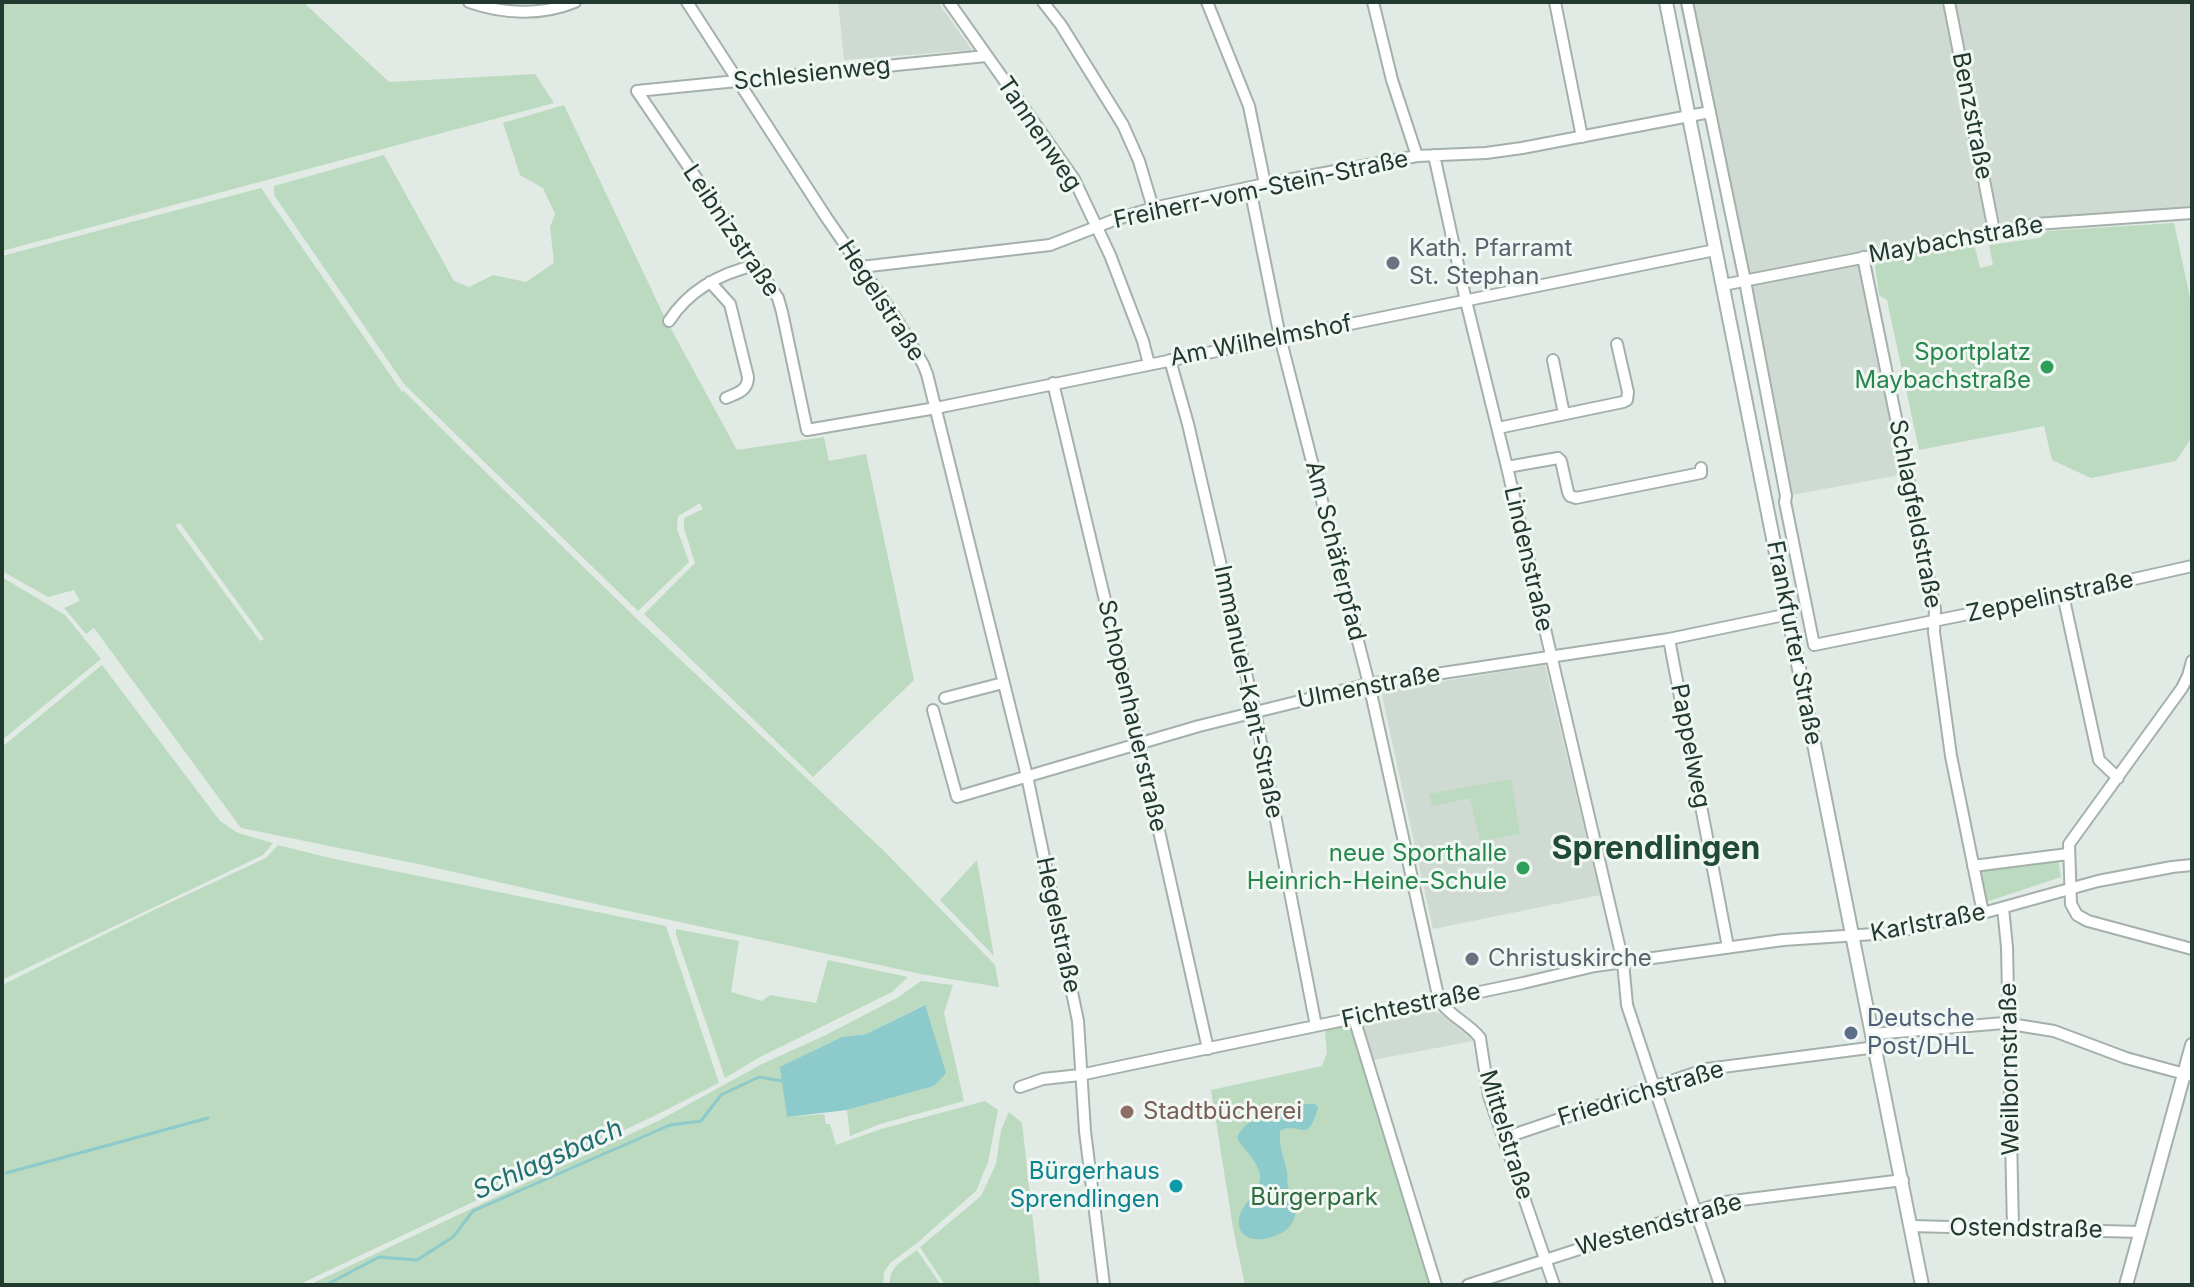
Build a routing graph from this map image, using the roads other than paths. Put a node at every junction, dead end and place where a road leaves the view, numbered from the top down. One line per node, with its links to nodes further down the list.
1 (469, 2): 2 (street)
2 (575, 2)
3 (687, 2): 13 (street, Hegelstraße)
4 (949, 2): 12 (street, Tannenweg)
5 (1043, 2): 22 (street)
6 (1207, 2): 20 (street)
7 (1373, 2): 19 (street)
8 (1555, 2): 17 (street)
9 (1666, 2): 16 (street, Frankfurter Straße)
10 (1687, 2): 15 (street, Frankfurter Straße)
11 (1949, 2): 25 (street, Benzstraße)
12 (986, 56): 13 (street, Schlesienweg); 24 (street, Tannenweg)
13 (737, 82): 14 (street, Schlesienweg); 29 (street, Hegelstraße)
14 (637, 91): 28 (street, Leibnizstraße)
15 (1710, 112): 16 (street, Freiherr-vom-Stein-Straße); 30 (street, Frankfurter Straße)
16 (1690, 116): 17 (street, Freiherr-vom-Stein-Straße); 26 (street, Frankfurter Straße)
17 (1582, 137): 18 (street, Freiherr-vom-Stein-Straße)
18 (1434, 155): 19 (street, Freiherr-vom-Stein-Straße); 33 (street, Lindenstraße)
19 (1417, 156): 20 (street, Freiherr-vom-Stein-Straße)
20 (1265, 184): 21 (street, Freiherr-vom-Stein-Straße)
21 (1250, 188): 22 (street, Freiherr-vom-Stein-Straße); 35 (street, Am Schäferpfad)
22 (1153, 208): 24 (street, Freiherr-vom-Stein-Straße)
23 (2192, 213): 25 (street, Maybachstraße)
24 (1096, 226): 29 (street, Freiherr-vom-Stein-Straße); 39 (street, Tannenweg)
25 (1994, 231): 27 (street, Maybachstraße)
26 (1715, 250): 32 (street, Frankfurter Straße); 33 (street, Am Wilhelmshof)
27 (1863, 257): 30 (street, Maybachstraße); 51 (street, Schlagfeldstraße)
28 (756, 265): 31 (street); 45 (street, Leibnizstraße)
29 (861, 267): 42 (street, Hegelstraße)
30 (1745, 281): 32 (street, Maybachstraße); 53 (street, Frankfurter Straße)
31 (710, 282): 34 (street); 41 (street)
32 (1723, 285): 50 (street, Frankfurter Straße)
33 (1466, 301): 35 (street, Am Wilhelmshof); 44 (street, Lindenstraße)
34 (669, 321)
35 (1280, 337): 37 (street, Am Wilhelmshof); 57 (street, Am Schäferpfad)
36 (1617, 344): 43 (street)
37 (1170, 360): 39 (street, Am Wilhelmshof); 60 (street, Immanuel-Kant-Straße)
38 (1553, 360): 43 (street)
39 (1149, 364): 40 (street, Am Wilhelmshof)
40 (1053, 383): 42 (street, Am Wilhelmshof); 61 (street, Schopenhauerstraße)
41 (726, 398)
42 (936, 408): 45 (street, Am Wilhelmshof); 56 (street, Hegelstraße)
43 (1564, 414): 44 (street)
44 (1498, 428): 46 (street, Lindenstraße)
45 (807, 430)
46 (1507, 467): 47 (street); 54 (street, Lindenstraße)
47 (1701, 468)
48 (2192, 566): 49 (street, Zeppelinstraße)
49 (2063, 595): 51 (street, Zeppelinstraße); 63 (street)
50 (1789, 614): 52 (street, Ulmenstraße); 70 (street, Frankfurter Straße)
51 (1935, 621): 53 (street, Zeppelinstraße); 66 (street, Schlagfeldstraße)
52 (1669, 639): 54 (street, Ulmenstraße); 71 (street, Pappelweg)
53 (1814, 645)
54 (1551, 656): 57 (street, Ulmenstraße); 73 (street, Lindenstraße)
55 (2192, 661): 63 (street)
56 (1003, 683): 58 (street); 62 (street, Hegelstraße)
57 (1369, 684): 60 (street, Ulmenstraße); 74 (street, Am Schäferpfad)
58 (945, 698)
59 (933, 710): 62 (street, Ulmenstraße)
60 (1255, 712): 61 (street, Ulmenstraße); 77 (street, Immanuel-Kant-Straße)
61 (1139, 742): 62 (street, Ulmenstraße); 80 (street, Schopenhauerstraße)
62 (1027, 776): 81 (street, Hegelstraße)
63 (2118, 778): 64 (street)
64 (2068, 854): 66 (street); 67 (street)
65 (2190, 865): 67 (street)
66 (1973, 866): 69 (street, Schlagfeldstraße)
67 (2069, 888): 68 (street, Karlstraße); 72 (street)
68 (2003, 908): 69 (street, Karlstraße); 76 (street, Weilbornstraße)
69 (1983, 913): 70 (street, Karlstraße)
70 (1852, 936): 71 (street, Fichtestraße); 78 (street, Frankfurter Straße)
71 (1728, 947): 73 (street, Fichtestraße)
72 (2192, 949)
73 (1623, 962): 74 (street, Fichtestraße); 83 (street, Lindenstraße)
74 (1439, 1000): 75 (street, Fichtestraße); 85 (street, Mittelstraße)
75 (1354, 1018): 77 (street, Fichtestraße); 93 (street)
76 (2009, 1024): 78 (street, Friedrichstraße); 82 (street, Friedrichstraße); 89 (street, Weilbornstraße)
77 (1316, 1026): 80 (street, Fichtestraße)
78 (1874, 1040): 83 (street, Friedrichstraße); 86 (street, Frankfurter Straße)
79 (2192, 1045): 82 (street)
80 (1208, 1049): 81 (street, Fichtestraße)
81 (1080, 1075): 84 (street, Fichtestraße); 92 (street, Hegelstraße)
82 (2188, 1075): 90 (street)
83 (1653, 1086): 85 (street, Friedrichstraße); 87 (street, Lindenstraße)
84 (1020, 1087)
85 (1504, 1138): 91 (street, Mittelstraße)
86 (1903, 1180): 87 (street, Westendstraße); 88 (street, Frankfurter Straße)
87 (1695, 1212): 91 (street, Westendstraße); 96 (street, Lindenstraße)
88 (1911, 1226): 89 (street, Ostendstraße); 97 (street, Frankfurter Straße)
89 (2013, 1229): 90 (street, Ostendstraße)
90 (2140, 1232): 98 (street)
91 (1545, 1259): 94 (street, Westendstraße); 95 (street, Mittelstraße)
92 (1104, 1285)
93 (1436, 1285)
94 (1468, 1285)
95 (1554, 1285)
96 (1720, 1285)
97 (1922, 1285)
98 (2126, 1285)

